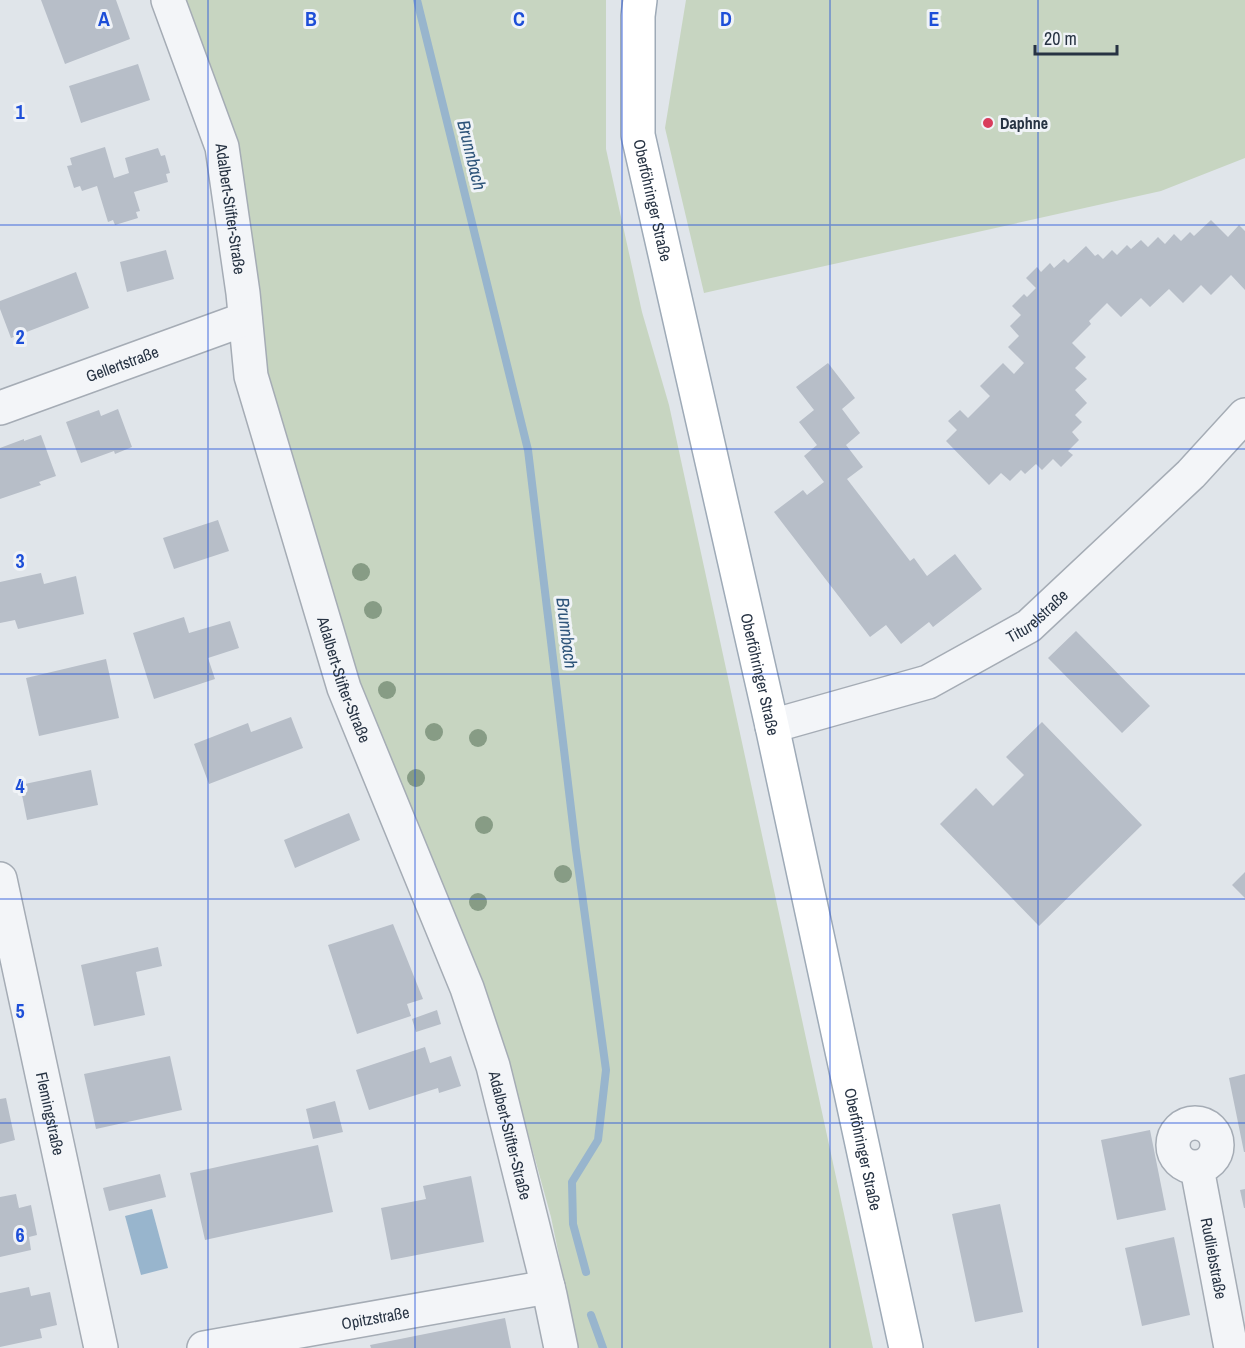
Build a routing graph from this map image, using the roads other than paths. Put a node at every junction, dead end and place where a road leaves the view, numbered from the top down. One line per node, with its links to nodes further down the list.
1 (168, 0): 3 (street, Adalbert-Stifter-Straße)
2 (640, 0): 6 (main road, Oberföhringer Straße)
3 (245, 319): 4 (street, Gellertstraße); 9 (street, Adalbert-Stifter-Straße)
4 (0, 408)
5 (1245, 415): 6 (street, Titurelstraße)
6 (772, 726): 13 (main road, Oberföhringer Straße)
7 (0, 879): 10 (street, Flemingstraße)
8 (1197, 1168): 14 (street, Rudliebstraße)
9 (548, 1287): 11 (street, Opitzstraße); 12 (street, Adalbert-Stifter-Straße)
10 (101, 1348)
11 (204, 1348)
12 (561, 1348)
13 (906, 1348)
14 (1231, 1348)

